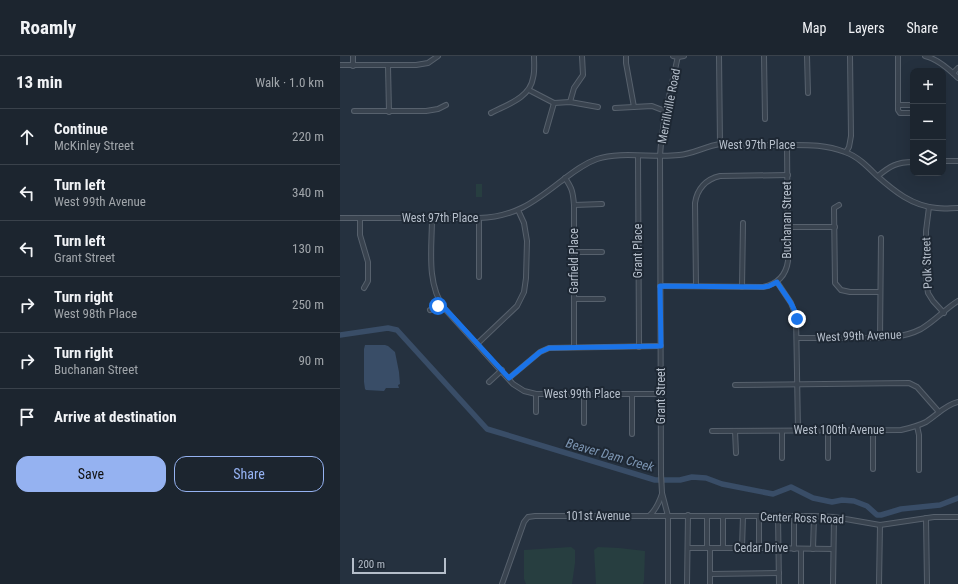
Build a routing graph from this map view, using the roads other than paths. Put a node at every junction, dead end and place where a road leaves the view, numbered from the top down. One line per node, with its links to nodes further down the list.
1 (353, 56): 16 (street)
2 (534, 56): 21 (street)
3 (582, 56): 23 (street)
4 (626, 56): 29 (street)
5 (673, 56): 14 (street)
6 (684, 56): 14 (street)
7 (719, 56): 38 (street)
8 (764, 56): 36 (street)
9 (807, 56): 22 (street)
10 (850, 56): 40 (street)
11 (898, 56): 26 (street)
12 (925, 56): 19 (street)
13 (437, 57): 17 (street)
14 (678, 57): 31 (street, Merrillville Road)
15 (340, 65): 16 (street)
16 (353, 66): 17 (street)
17 (388, 66): 33 (street)
18 (958, 68): 19 (street)
19 (953, 73): 20 (street)
20 (958, 78)
21 (529, 90): 24 (street); 34 (street)
22 (808, 93)
23 (570, 102): 24 (street); 28 (street)
24 (554, 103): 37 (street)
25 (446, 105): 33 (street)
26 (898, 105): 27 (street); 35 (street)
27 (910, 105)
28 (598, 107)
29 (634, 107): 30 (street); 31 (street)
30 (614, 108)
31 (665, 110): 42 (street, Merrillville Road)
32 (354, 111): 33 (street)
33 (389, 112)
34 (491, 113)
35 (910, 113)
36 (765, 119)
37 (546, 131)
38 (720, 144): 39 (street, West 97th Place); 42 (street, West 97th Place)
39 (787, 145): 40 (street, West 97th Place); 46 (street, Buchanan Street)
40 (846, 152): 47 (street, West 97th Place)
41 (638, 156): 42 (street, West 97th Place); 48 (street, West 97th Place); 81 (street, Grant Place)
42 (660, 156): 67 (street, Grant Street)
43 (946, 161): 44 (street)
44 (958, 161)
45 (910, 162): 47 (street)
46 (788, 175): 60 (street, Buchanan Street); 68 (street)
47 (878, 176): 52 (street, West 97th Place)
48 (565, 178): 49 (street, Garfield Place); 54 (street, West 97th Place)
49 (574, 204): 50 (street); 63 (street, Garfield Place)
50 (602, 204)
51 (839, 205): 61 (street)
52 (929, 207): 53 (street, West 97th Place); 77 (street, Polk Street)
53 (958, 208)
54 (518, 210): 58 (street, West 97th Place); 80 (street)
55 (340, 218): 56 (street, West 97th Place)
56 (360, 218): 57 (street, West 97th Place); 70 (street)
57 (432, 218): 58 (street, West 97th Place); 75 (street)
58 (479, 218): 65 (street)
59 (743, 223): 69 (street)
60 (788, 227): 61 (street); 66 (street, Buchanan Street)
61 (835, 227): 71 (street)
62 (880, 238): 71 (street)
63 (574, 252): 64 (street); 72 (street, Garfield Place)
64 (602, 252)
65 (479, 277)
66 (777, 282): 69 (street); 78 (street)
67 (660, 286): 68 (street); 82 (street, Grant Street)
68 (696, 286): 69 (street)
69 (742, 287)
70 (364, 288)
71 (880, 292): 79 (street)
72 (574, 299): 73 (street); 83 (street, Garfield Place)
73 (603, 299)
74 (958, 301): 77 (street, West 99th Avenue)
75 (441, 304): 76 (street); 80 (street, West 99th Place)
76 (430, 310)
77 (944, 313): 79 (street, West 99th Avenue)
78 (797, 338): 79 (street, West 99th Avenue); 87 (street)
79 (880, 338)
80 (477, 344): 84 (street, West 99th Place)
81 (638, 346): 82 (street); 83 (street)
82 (661, 346): 92 (street, Grant Street)
83 (574, 347): 85 (street)
84 (502, 370): 85 (street, West 99th Place); 86 (street)
85 (509, 378): 89 (street, West 99th Place)
86 (489, 382)
87 (798, 384): 88 (street); 95 (street); 103 (street)
88 (734, 385)
89 (536, 394): 90 (street, West 99th Place); 94 (street)
90 (584, 394): 91 (street, West 99th Place); 96 (street)
91 (632, 394): 92 (street, West 99th Place); 104 (street)
92 (661, 394): 110 (street, Grant Street)
93 (958, 402): 95 (street, West 100th Avenue)
94 (536, 412)
95 (939, 412): 97 (street, West 100th Avenue)
96 (584, 423)
97 (917, 426): 99 (street, West 100th Avenue); 109 (street)
98 (828, 430): 99 (street, West 100th Avenue); 103 (street, West 100th Avenue); 107 (street)
99 (873, 430): 108 (street)
100 (712, 431): 101 (street, West 100th Avenue)
101 (735, 431): 102 (street, West 100th Avenue); 105 (street)
102 (782, 431): 103 (street, West 100th Avenue); 106 (street)
103 (798, 431)
104 (632, 434)
105 (736, 453)
106 (782, 458)
107 (828, 458)
108 (873, 470)
109 (919, 470)
110 (662, 493): 112 (street); 113 (street, Grant Street)
111 (688, 515): 113 (street, Center Ross Road); 114 (street, Center Ross Road); 125 (street)
112 (649, 516): 113 (street, 101st Avenue); 137 (street, 101st Avenue)
113 (668, 516): 138 (street, Grant Street)
114 (707, 516): 115 (street, Center Ross Road); 126 (street)
115 (723, 516): 116 (street, Center Ross Road); 127 (street)
116 (743, 516): 117 (street, Center Ross Road); 128 (street)
117 (759, 516): 118 (street, Center Ross Road); 129 (street)
118 (778, 516): 119 (street, Center Ross Road); 130 (street)
119 (794, 516): 120 (street, Center Ross Road); 132 (street)
120 (814, 516): 121 (street, Center Ross Road); 133 (street)
121 (834, 517): 124 (street, Center Ross Road); 134 (street)
122 (958, 517): 123 (street, Center Ross Road)
123 (926, 518): 124 (street, Center Ross Road); 145 (street)
124 (880, 525): 144 (street)
125 (688, 548): 126 (street, Cedar Drive); 139 (street)
126 (709, 548): 127 (street, Cedar Drive); 136 (street)
127 (723, 548): 128 (street, Cedar Drive)
128 (742, 548): 129 (street, Cedar Drive)
129 (759, 548): 130 (street, Cedar Drive)
130 (778, 548): 132 (street, Cedar Drive); 135 (street)
131 (801, 548): 132 (street, Cedar Drive); 133 (street, Cedar Drive); 142 (street)
132 (794, 549)
133 (814, 549): 134 (street, Cedar Drive)
134 (833, 549): 143 (street)
135 (779, 573): 136 (street); 141 (street)
136 (710, 574): 140 (street)
137 (502, 584)
138 (668, 584)
139 (687, 584)
140 (710, 584)
141 (779, 584)
142 (801, 584)
143 (833, 584)
144 (879, 584)
145 (927, 584)

